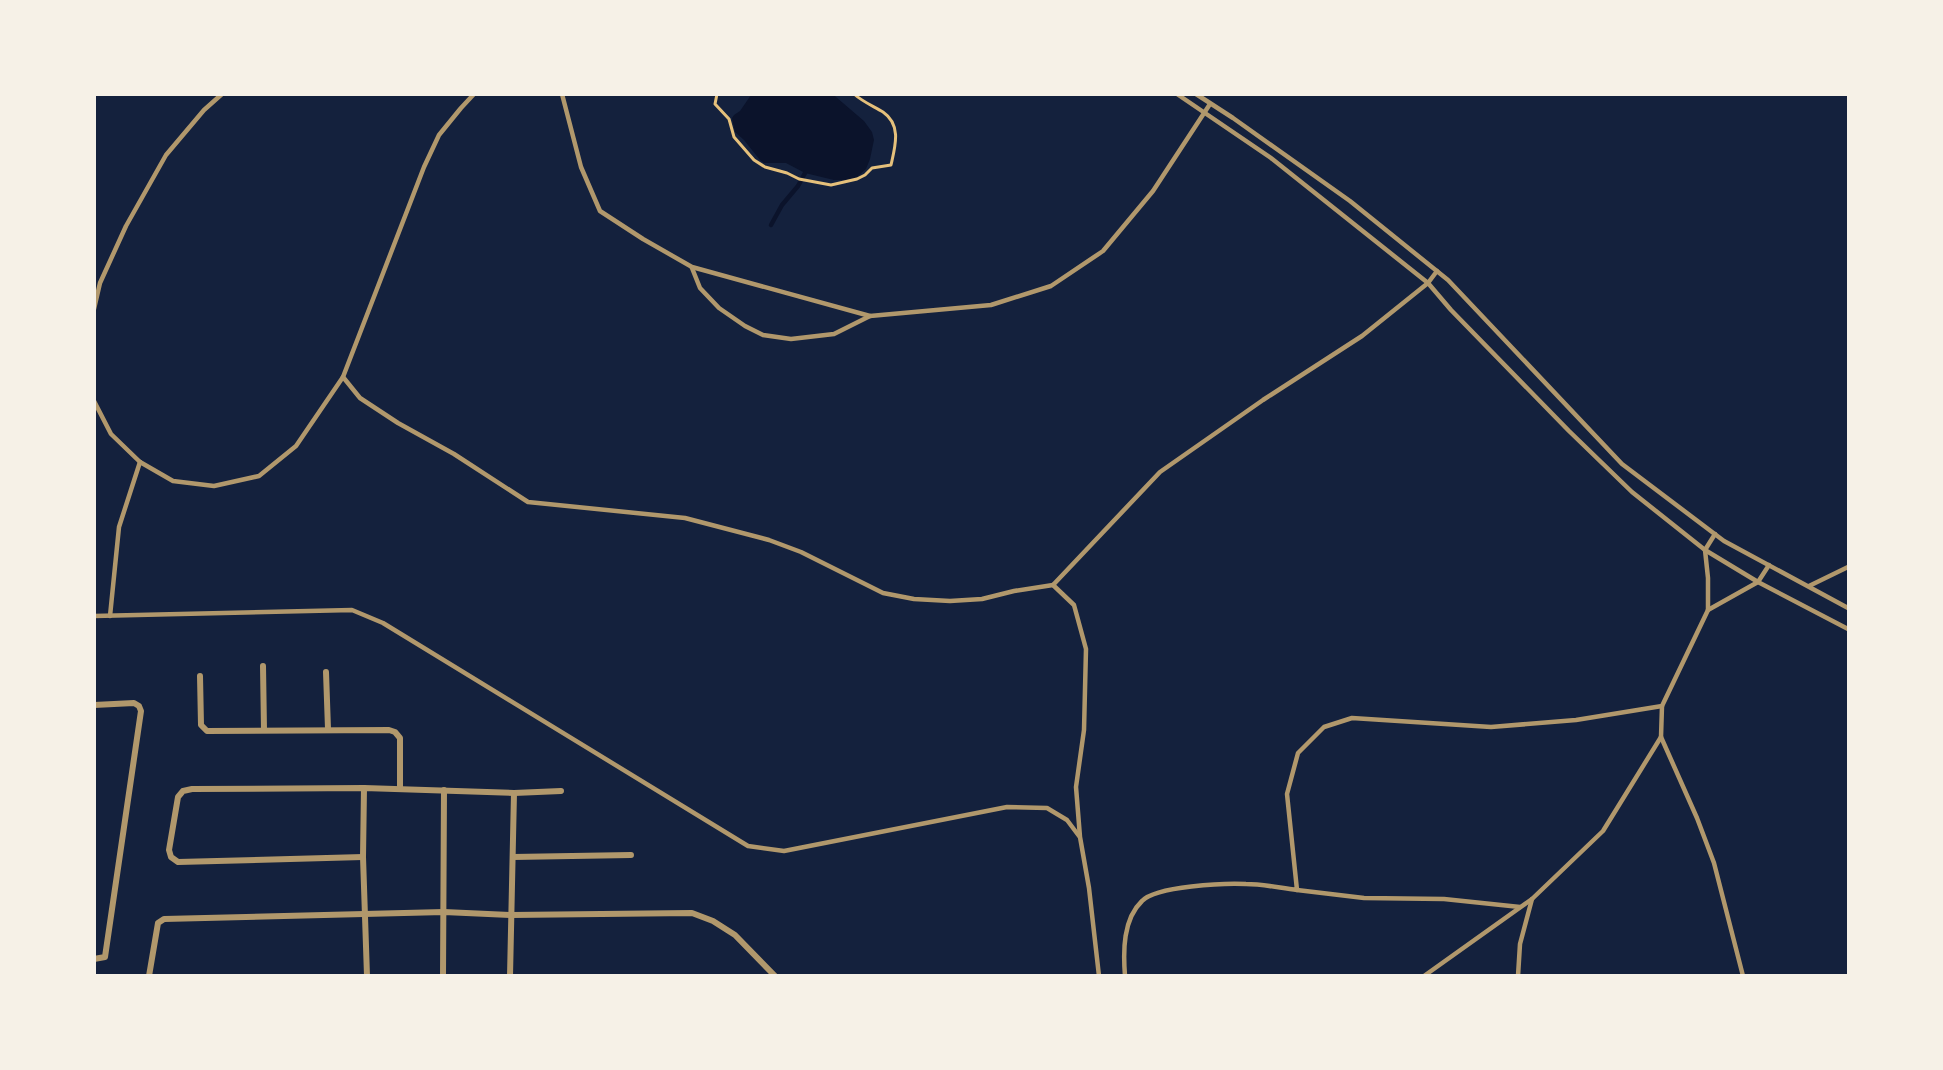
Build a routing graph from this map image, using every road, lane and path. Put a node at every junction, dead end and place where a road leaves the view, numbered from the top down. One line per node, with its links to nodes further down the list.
1 (222, 94): 12 (lane)
2 (474, 94): 17 (lane)
3 (562, 94): 10 (lane)
4 (717, 94): 5 (path)
5 (854, 94)
6 (1177, 94): 9 (lane)
7 (1196, 94): 8 (lane)
8 (1210, 104): 9 (lane); 11 (lane)
9 (1205, 113): 13 (lane); 16 (lane)
10 (692, 267): 16 (lane); 16 (lane)
11 (1437, 271): 13 (lane); 20 (lane)
12 (100, 283): 14 (lane); 15 (lane)
13 (1428, 283): 21 (lane); 25 (lane)
14 (94, 290)
15 (94, 309)
16 (870, 316)
17 (343, 377): 19 (lane); 25 (lane)
18 (94, 401): 19 (lane)
19 (140, 462): 30 (lane)
20 (1714, 534): 21 (lane); 22 (lane)
21 (1705, 550): 24 (lane); 28 (lane)
22 (1769, 565): 24 (lane); 26 (lane)
23 (1848, 567): 26 (lane)
24 (1758, 582): 28 (lane); 31 (lane)
25 (1053, 585): 45 (lane)
26 (1809, 586): 27 (lane)
27 (1848, 608)
28 (1708, 610): 36 (lane)
29 (94, 616): 30 (lane)
30 (110, 616): 45 (lane)
31 (1848, 629)
32 (263, 666): 38 (street)
33 (326, 672): 37 (street)
34 (200, 676): 38 (street)
35 (94, 705): 55 (street)
36 (1662, 706): 39 (lane); 49 (lane)
37 (328, 729): 38 (street); 41 (street)
38 (264, 730)
39 (1661, 737): 50 (lane); 65 (lane)
40 (364, 788): 41 (street); 47 (street); 47 (street)
41 (400, 788): 42 (street)
42 (444, 790): 44 (street); 52 (street)
43 (561, 791): 44 (street)
44 (514, 793): 48 (street)
45 (1080, 837): 61 (lane)
46 (631, 855): 48 (street)
47 (363, 857): 53 (street)
48 (513, 857): 54 (street)
49 (1297, 890): 51 (lane); 62 (lane)
50 (1532, 899): 51 (lane); 64 (lane)
51 (1520, 907): 63 (lane)
52 (444, 912): 53 (street); 54 (street); 58 (street)
53 (364, 915): 56 (street); 57 (street)
54 (511, 915): 59 (street); 60 (street)
55 (94, 959)
56 (149, 975)
57 (367, 975)
58 (443, 975)
59 (510, 975)
60 (774, 975)
61 (1098, 975)
62 (1125, 975)
63 (1424, 975)
64 (1518, 975)
65 (1743, 975)

